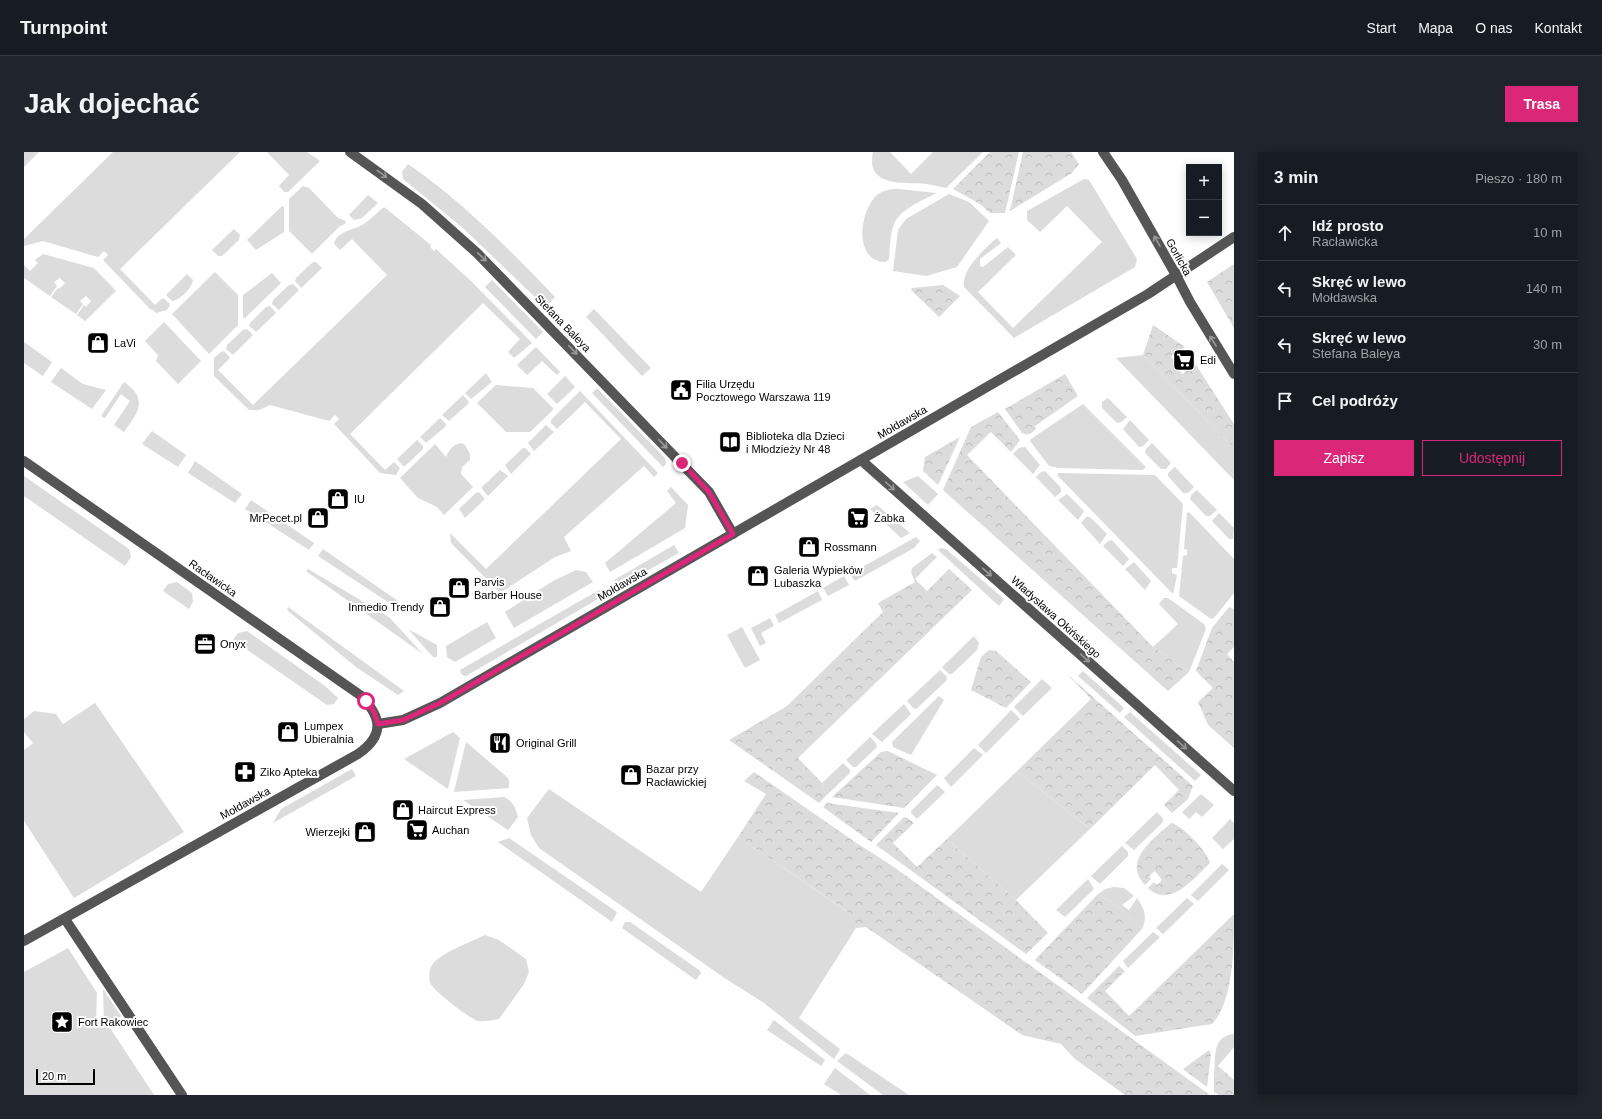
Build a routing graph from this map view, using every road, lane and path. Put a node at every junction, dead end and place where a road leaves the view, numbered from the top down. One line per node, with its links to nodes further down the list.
1 (350, 152): 8 (street, Stefana Baleya, one-way to 8)
2 (1103, 152): 4 (street, Gorlicka, one-way to 2)
3 (1234, 237): 4 (street, Mołdawska)
4 (1176, 275): 5 (street, Gorlicka, one-way to 4); 6 (street, Mołdawska)
5 (1234, 374)
6 (861, 460): 8 (street, Mołdawska); 10 (street, Władysława Okińskiego, one-way to 10)
7 (24, 461): 9 (street, Racławicka)
8 (733, 534): 9 (street, Mołdawska)
9 (378, 724): 11 (street, Mołdawska)
10 (1234, 791)
11 (65, 919): 12 (street, Mołdawska); 13 (street)
12 (24, 941)
13 (182, 1095)

